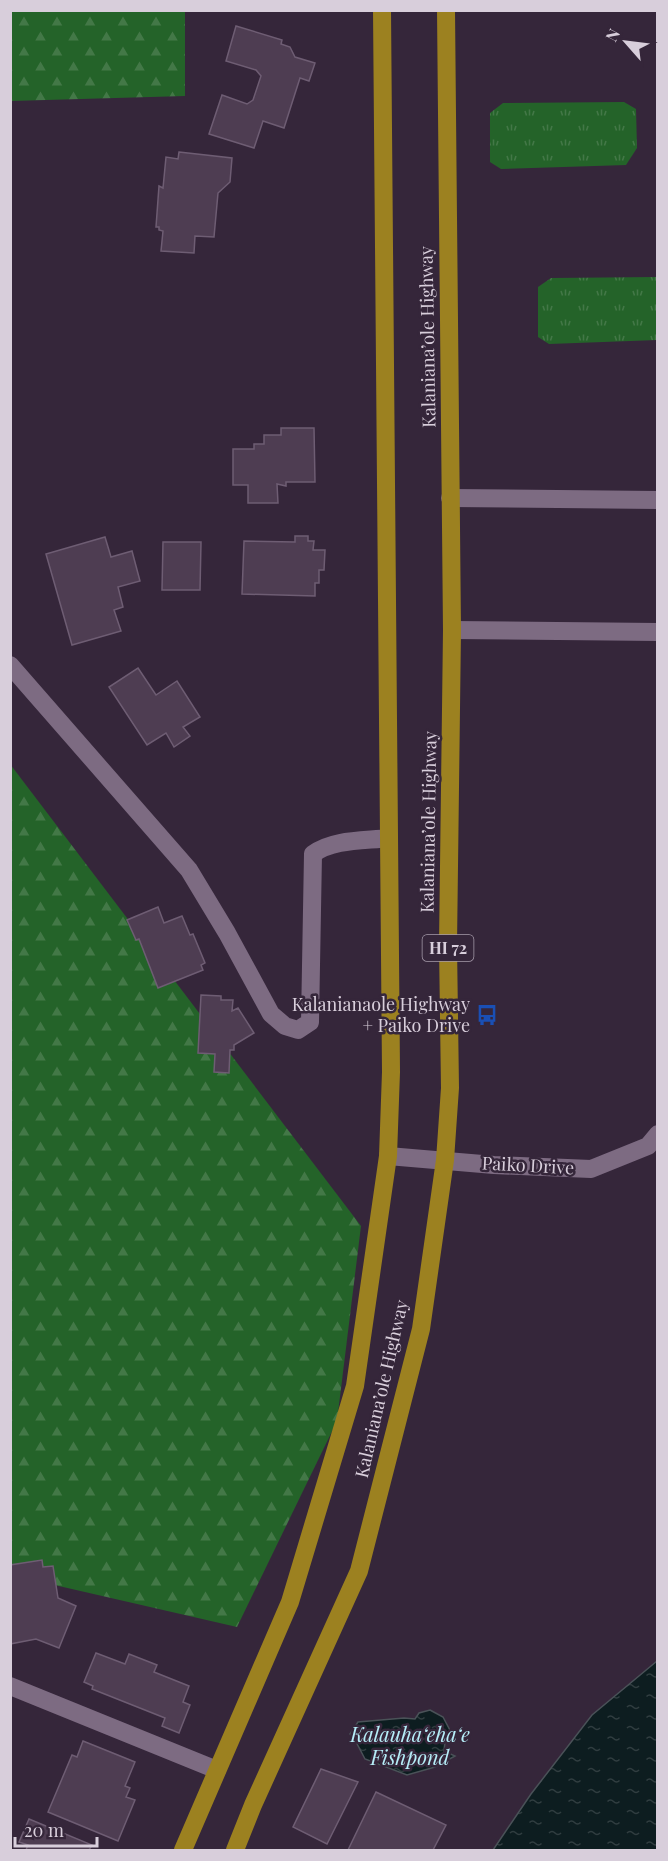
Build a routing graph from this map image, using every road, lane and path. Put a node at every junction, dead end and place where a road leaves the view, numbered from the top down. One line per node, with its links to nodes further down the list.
1 (382, 10): 8 (highway, Kalaniana’ole Highway)
2 (446, 10): 3 (highway, Kalaniana’ole Highway / HI 72)
3 (450, 498): 4 (street); 5 (highway, Kalaniana’ole Highway / HI 72)
4 (657, 500)
5 (452, 630): 6 (street); 11 (highway, Kalaniana’ole Highway / HI 72)
6 (657, 632)
7 (10, 665): 8 (street)
8 (389, 838): 10 (highway, Kalaniana’ole Highway)
9 (657, 1134): 11 (street, Paiko Drive)
10 (388, 1156): 11 (street, Paiko Drive); 13 (highway, Kalaniana’ole Highway)
11 (445, 1160): 15 (highway, Kalaniana’ole Highway / HI 72)
12 (10, 1686): 13 (street)
13 (217, 1770): 14 (highway, Kalaniana’ole Highway)
14 (183, 1851)
15 (235, 1851)

